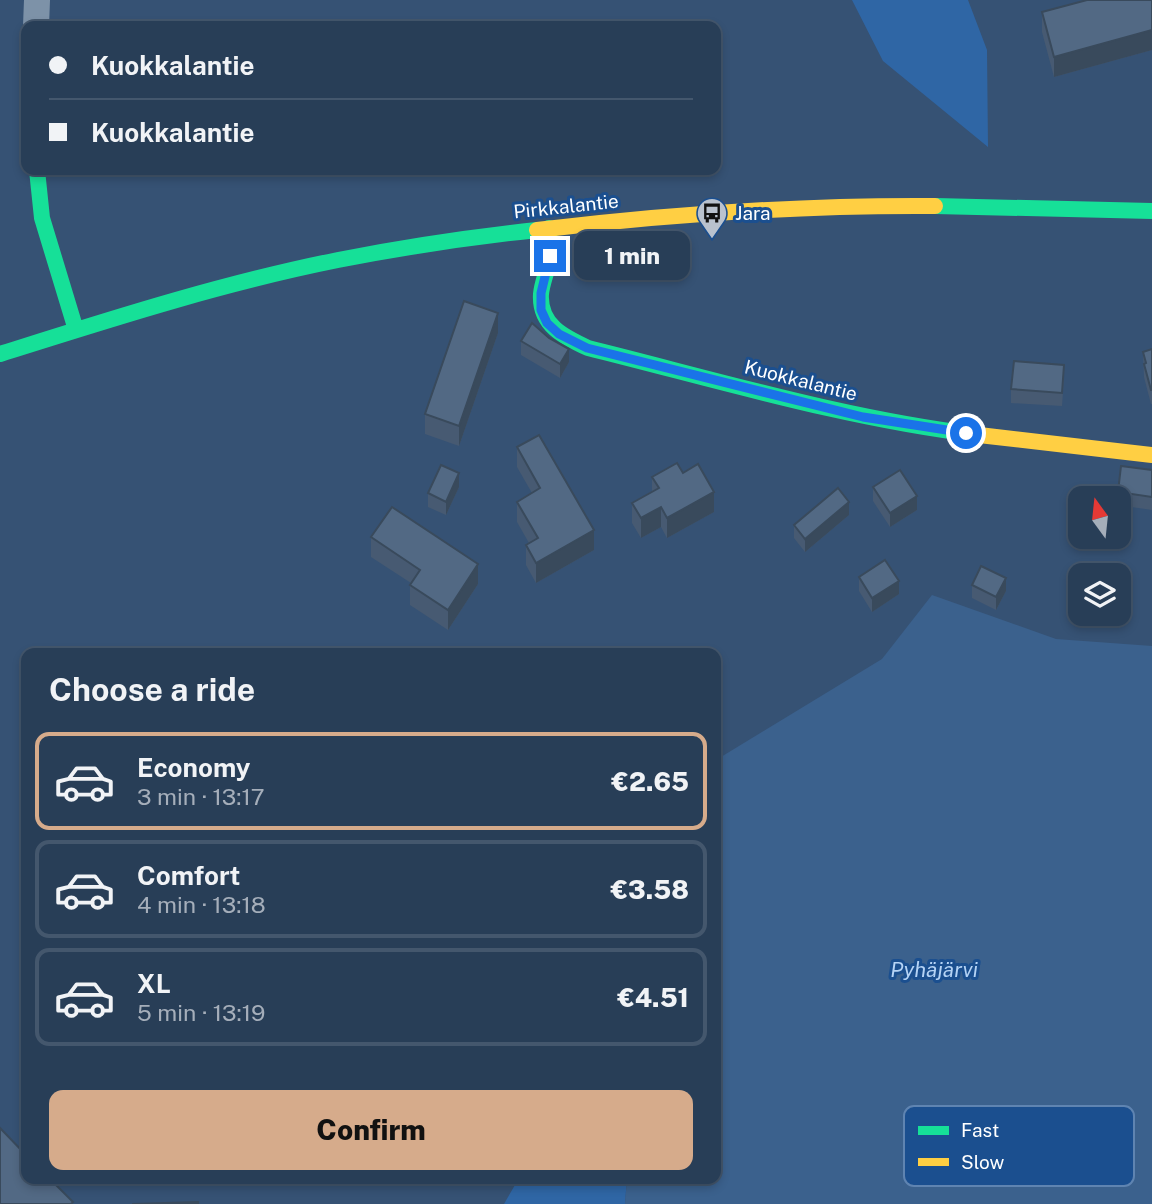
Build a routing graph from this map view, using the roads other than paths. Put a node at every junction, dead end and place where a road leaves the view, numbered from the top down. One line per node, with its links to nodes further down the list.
1 (37, 0): 2 (street)
2 (36, 21)
3 (38, 175): 6 (street)
4 (1152, 211): 5 (street, Pirkkalantie)
5 (549, 228): 6 (street, Pirkkalantie); 8 (street, Kuokkalantie)
6 (76, 330): 7 (street, Pirkkalantie)
7 (0, 354)
8 (1152, 455)

